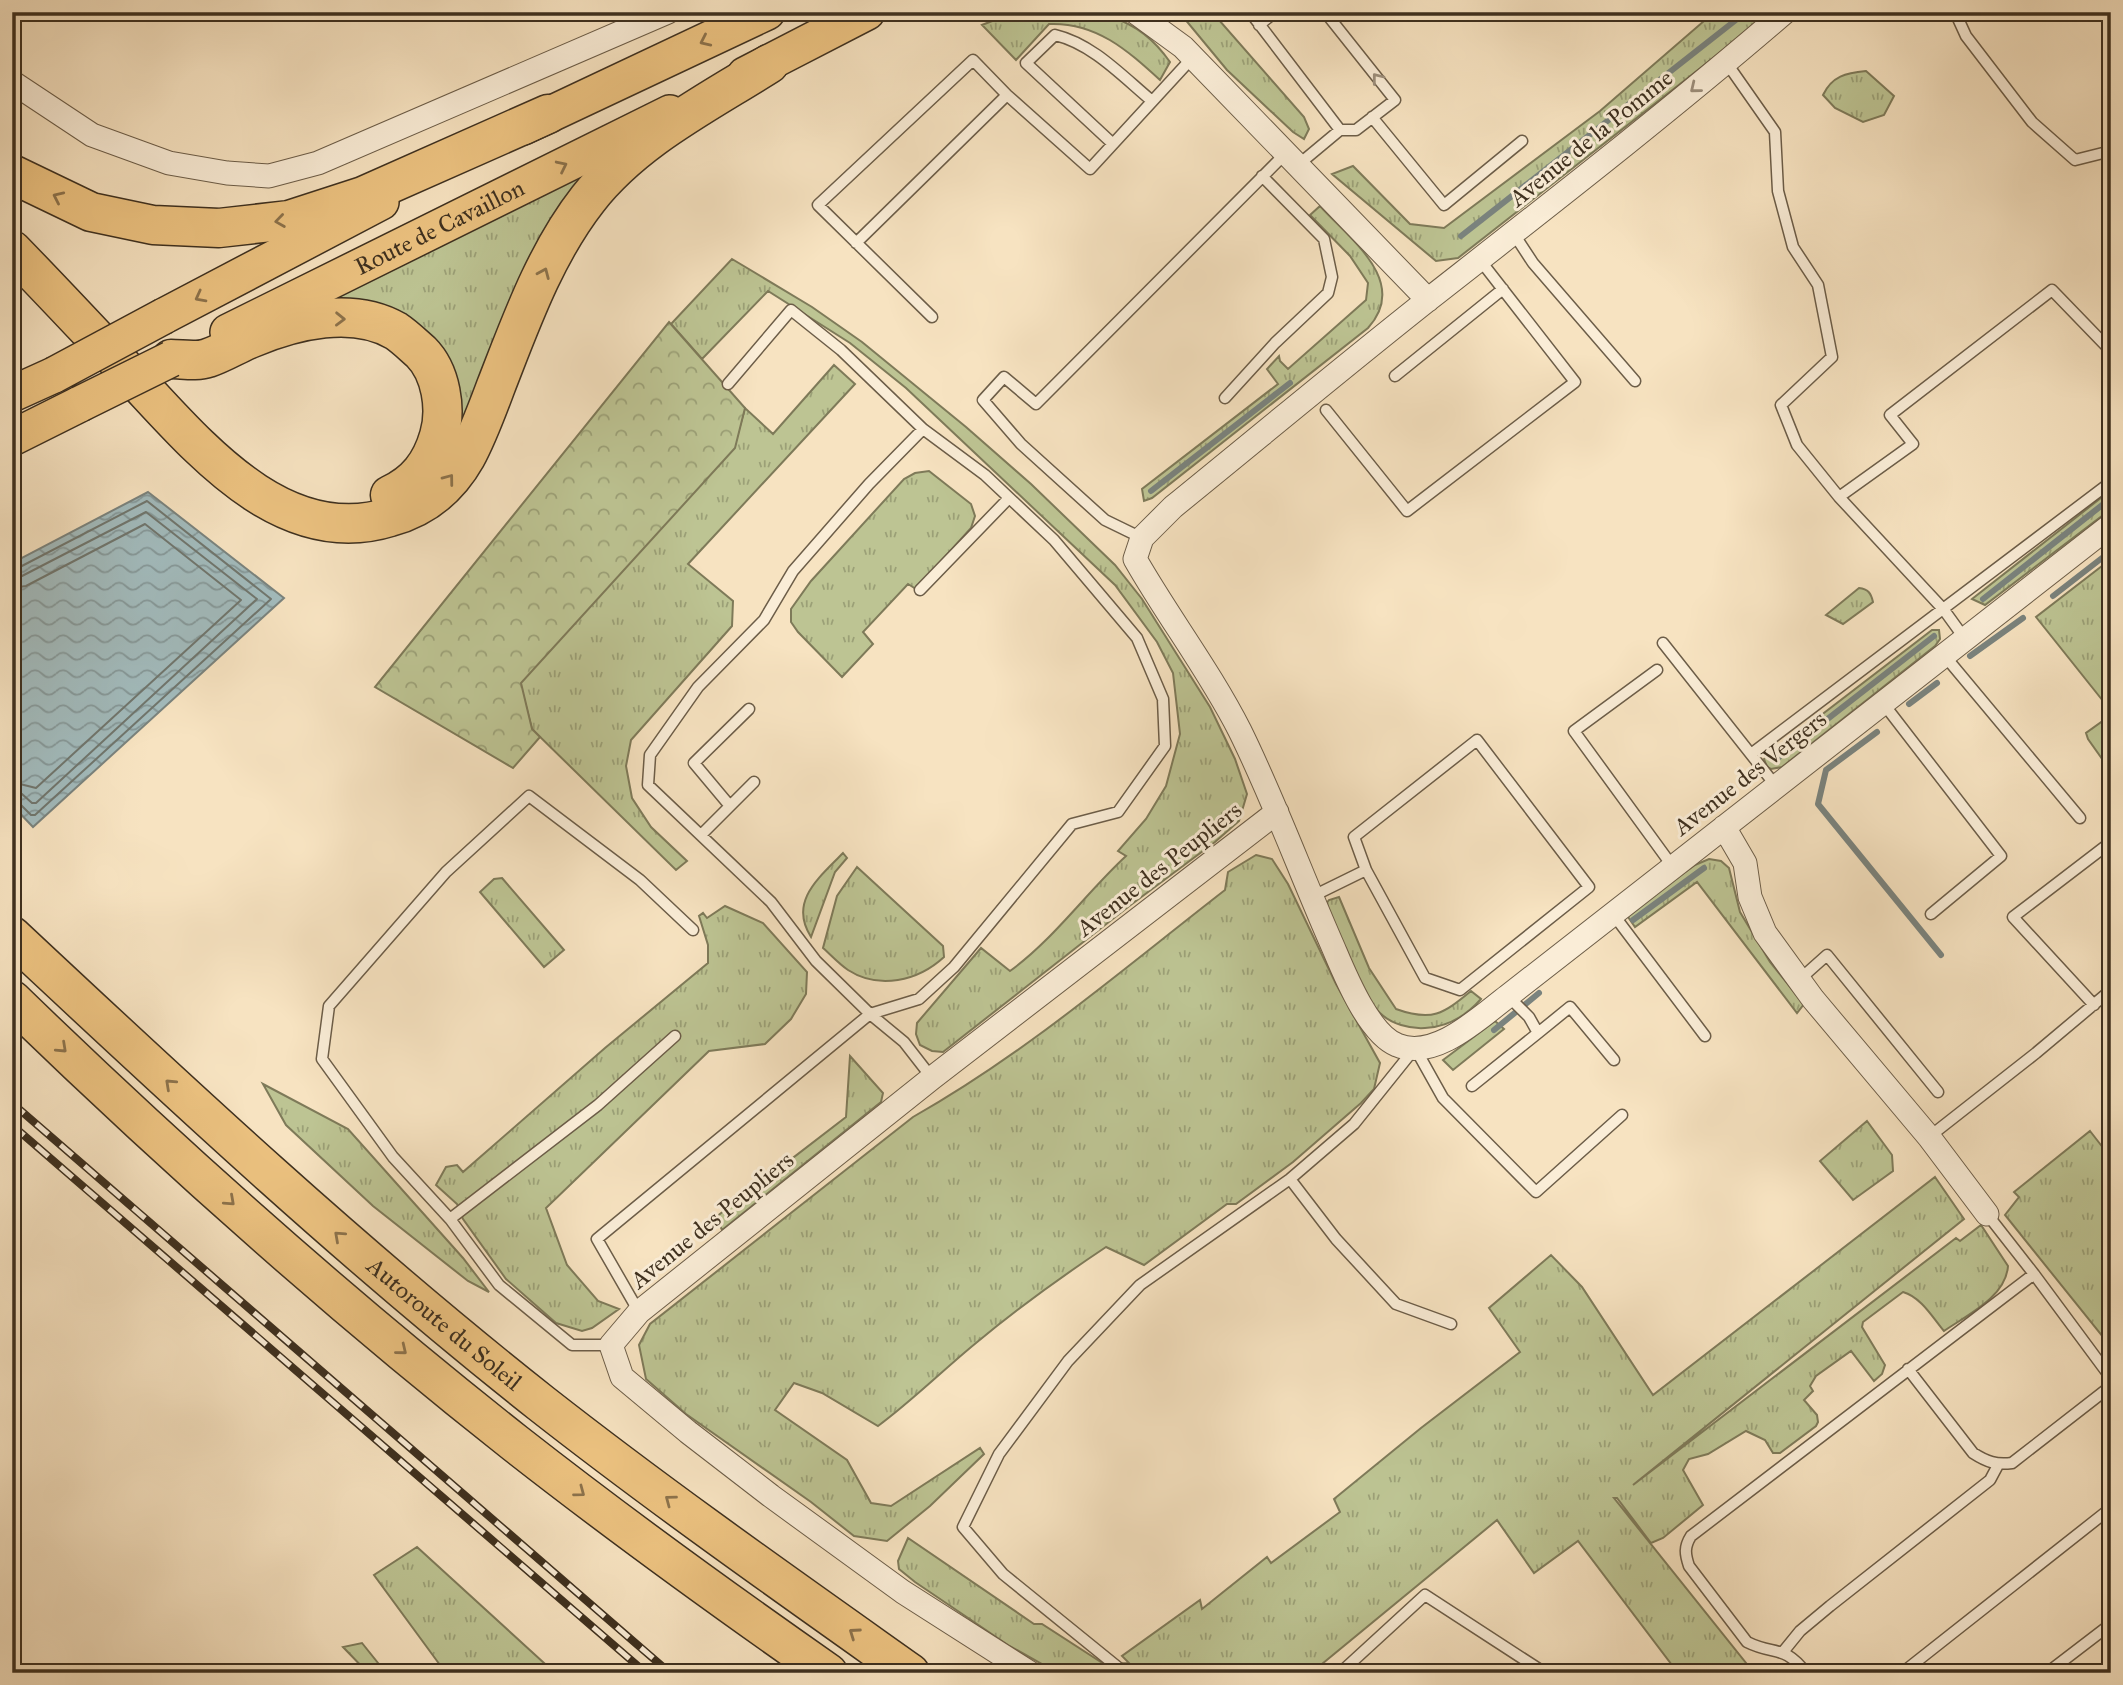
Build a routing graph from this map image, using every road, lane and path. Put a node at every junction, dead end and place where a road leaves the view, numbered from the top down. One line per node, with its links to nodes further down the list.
1 (668, 12): 15 (street)
2 (767, 12): 18 (main road, Route de Cavaillon, one-way to 18)
3 (867, 12): 14 (main road, Route de Cavaillon)
4 (1135, 12): 12 (street)
5 (1160, 12): 12 (street)
6 (1250, 12): 11 (lane)
7 (1275, 12): 11 (lane)
8 (1325, 12): 19 (lane, one-way to 8)
9 (1784, 12): 13 (street, Avenue de la Pomme)
10 (1955, 12): 23 (lane)
11 (1259, 25): 20 (lane)
12 (1188, 52): 17 (lane); 24 (street)
13 (1726, 62): 28 (street, Avenue de la Pomme, one-way to 28); 47 (lane)
14 (769, 64): 30 (highway, one-way to 14); 36 (main road, Route de Cavaillon, one-way to 14)
15 (12, 82)
16 (1007, 95): 22 (lane); 29 (lane); 29 (lane)
17 (1152, 102): 22 (lane); 22 (lane)
18 (548, 114): 25 (highway, one-way to 25); 40 (main road, Route de Cavaillon, one-way to 40, bridge)
19 (1372, 117): 20 (lane); 21 (lane)
20 (1340, 130): 24 (lane)
21 (1521, 141)
22 (1113, 144)
23 (2111, 151)
24 (1292, 159): 26 (lane); 33 (street)
25 (12, 174)
26 (1262, 176): 41 (lane); 49 (lane)
27 (12, 225): 36 (highway, one-way to 27)
28 (1514, 234): 31 (street, Avenue de la Pomme); 38 (lane)
29 (856, 243): 34 (lane)
30 (12, 250)
31 (1480, 260): 32 (lane); 33 (street, Avenue de la Pomme)
32 (1503, 289): 37 (lane); 42 (lane)
33 (1428, 300): 49 (street, Avenue de la Pomme)
34 (932, 317)
35 (2111, 351): 47 (lane)
36 (190, 356): 44 (main road, Route de Cavaillon, bridge)
37 (1395, 376)
38 (1635, 381)
39 (728, 384): 43 (lane)
40 (12, 394)
41 (1225, 398)
42 (1326, 410)
43 (923, 429): 46 (lane); 65 (lane)
44 (12, 438)
45 (2111, 482): 51 (lane)
46 (1009, 498): 50 (lane); 79 (lane)
47 (1839, 498): 51 (lane)
48 (2111, 525): 52 (street, Avenue des Vergers)
49 (1142, 538): 62 (street)
50 (920, 590)
51 (1944, 610): 52 (lane); 58 (lane)
52 (1965, 639): 54 (street, Avenue des Vergers)
53 (1664, 643): 58 (lane)
54 (1944, 655): 56 (street, Avenue des Vergers); 63 (lane)
55 (1657, 670): 67 (lane)
56 (1883, 703): 60 (street, Avenue des Vergers); 71 (lane)
57 (749, 709): 61 (lane)
58 (1751, 754): 60 (lane)
59 (754, 782): 61 (lane)
60 (1776, 786): 64 (street, Avenue des Vergers)
61 (730, 806): 65 (lane)
62 (1277, 812): 69 (street); 85 (street, Avenue des Peupliers)
63 (2080, 818)
64 (1724, 827): 67 (street, Avenue des Vergers); 74 (street)
65 (701, 835): 79 (lane)
66 (2111, 842): 78 (lane)
67 (1673, 867): 70 (street, Avenue des Vergers)
68 (1366, 870): 68 (lane); 69 (lane)
69 (1311, 897): 83 (street)
70 (1613, 914): 76 (street, Avenue des Vergers); 82 (lane)
71 (1931, 914)
72 (693, 930): 92 (lane)
73 (12, 936): 105 (highway, Autoroute du Soleil, one-way to 73)
74 (1799, 980): 87 (lane); 89 (street)
75 (2111, 990): 78 (lane)
76 (1508, 996): 80 (lane); 83 (street, Avenue des Vergers)
77 (12, 1000): 104 (highway, Autoroute du Soleil, one-way to 104)
78 (2094, 1004): 89 (lane)
79 (870, 1014): 85 (lane); 94 (lane)
80 (1538, 1033): 84 (lane); 86 (lane)
81 (675, 1036): 92 (lane)
82 (1705, 1036)
83 (1415, 1048): 88 (lane); 90 (lane)
84 (1614, 1060)
85 (932, 1077): 94 (street, Avenue des Peupliers)
86 (1472, 1086)
87 (1938, 1092)
88 (1622, 1115)
89 (1929, 1137): 91 (street)
90 (1290, 1179): 95 (lane); 107 (lane)
91 (1987, 1214): 93 (lane)
92 (450, 1219): 96 (lane)
93 (2034, 1273): 97 (lane); 98 (lane)
94 (639, 1312): 96 (street, Avenue des Peupliers)
95 (1451, 1324)
96 (611, 1345): 106 (street)
97 (1908, 1369): 100 (lane); 103 (lane)
98 (2111, 1378)
99 (2111, 1387): 100 (lane)
100 (1998, 1465): 103 (lane)
101 (2111, 1508): 111 (lane)
102 (2111, 1624): 112 (lane)
103 (1783, 1652): 110 (lane)
104 (828, 1673)
105 (910, 1673)
106 (1030, 1673)
107 (1125, 1673)
108 (1340, 1673): 109 (lane)
109 (1545, 1673)
110 (1806, 1673)
111 (1902, 1673)
112 (2047, 1673)

